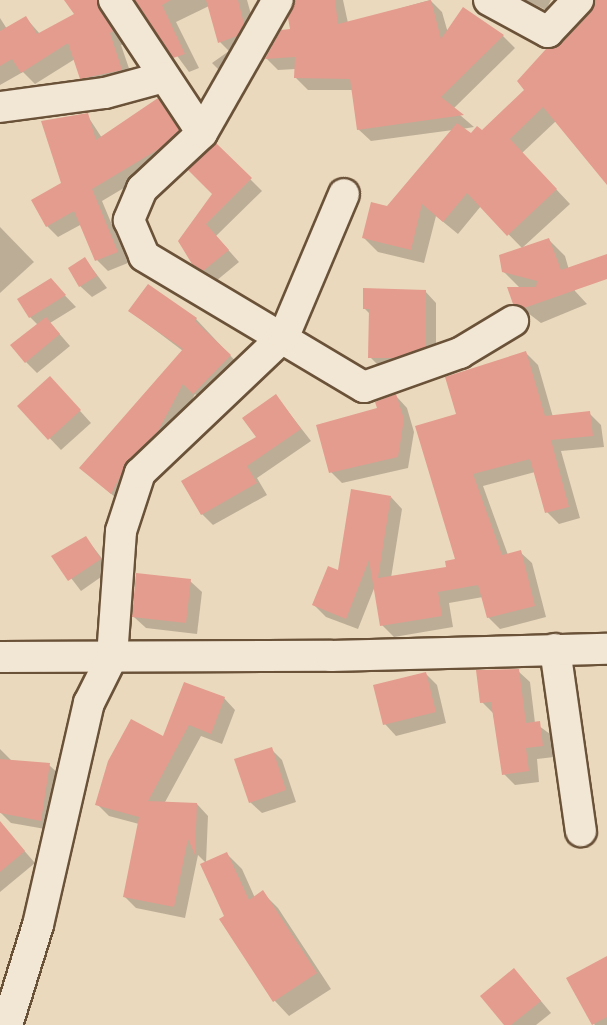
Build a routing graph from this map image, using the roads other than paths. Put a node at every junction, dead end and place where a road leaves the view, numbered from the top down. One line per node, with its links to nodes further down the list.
1 (114, 0): 5 (street)
2 (278, 0): 7 (street)
3 (489, 0): 4 (street)
4 (578, 0)
5 (164, 77): 6 (street); 7 (street)
6 (0, 107)
7 (202, 133): 10 (street)
8 (344, 194): 10 (street)
9 (513, 321): 10 (street)
10 (284, 336): 14 (street)
11 (555, 649): 12 (street); 14 (street); 15 (street)
12 (607, 649)
13 (0, 657): 14 (street)
14 (112, 657): 16 (street)
15 (581, 831)
16 (9, 1024)

